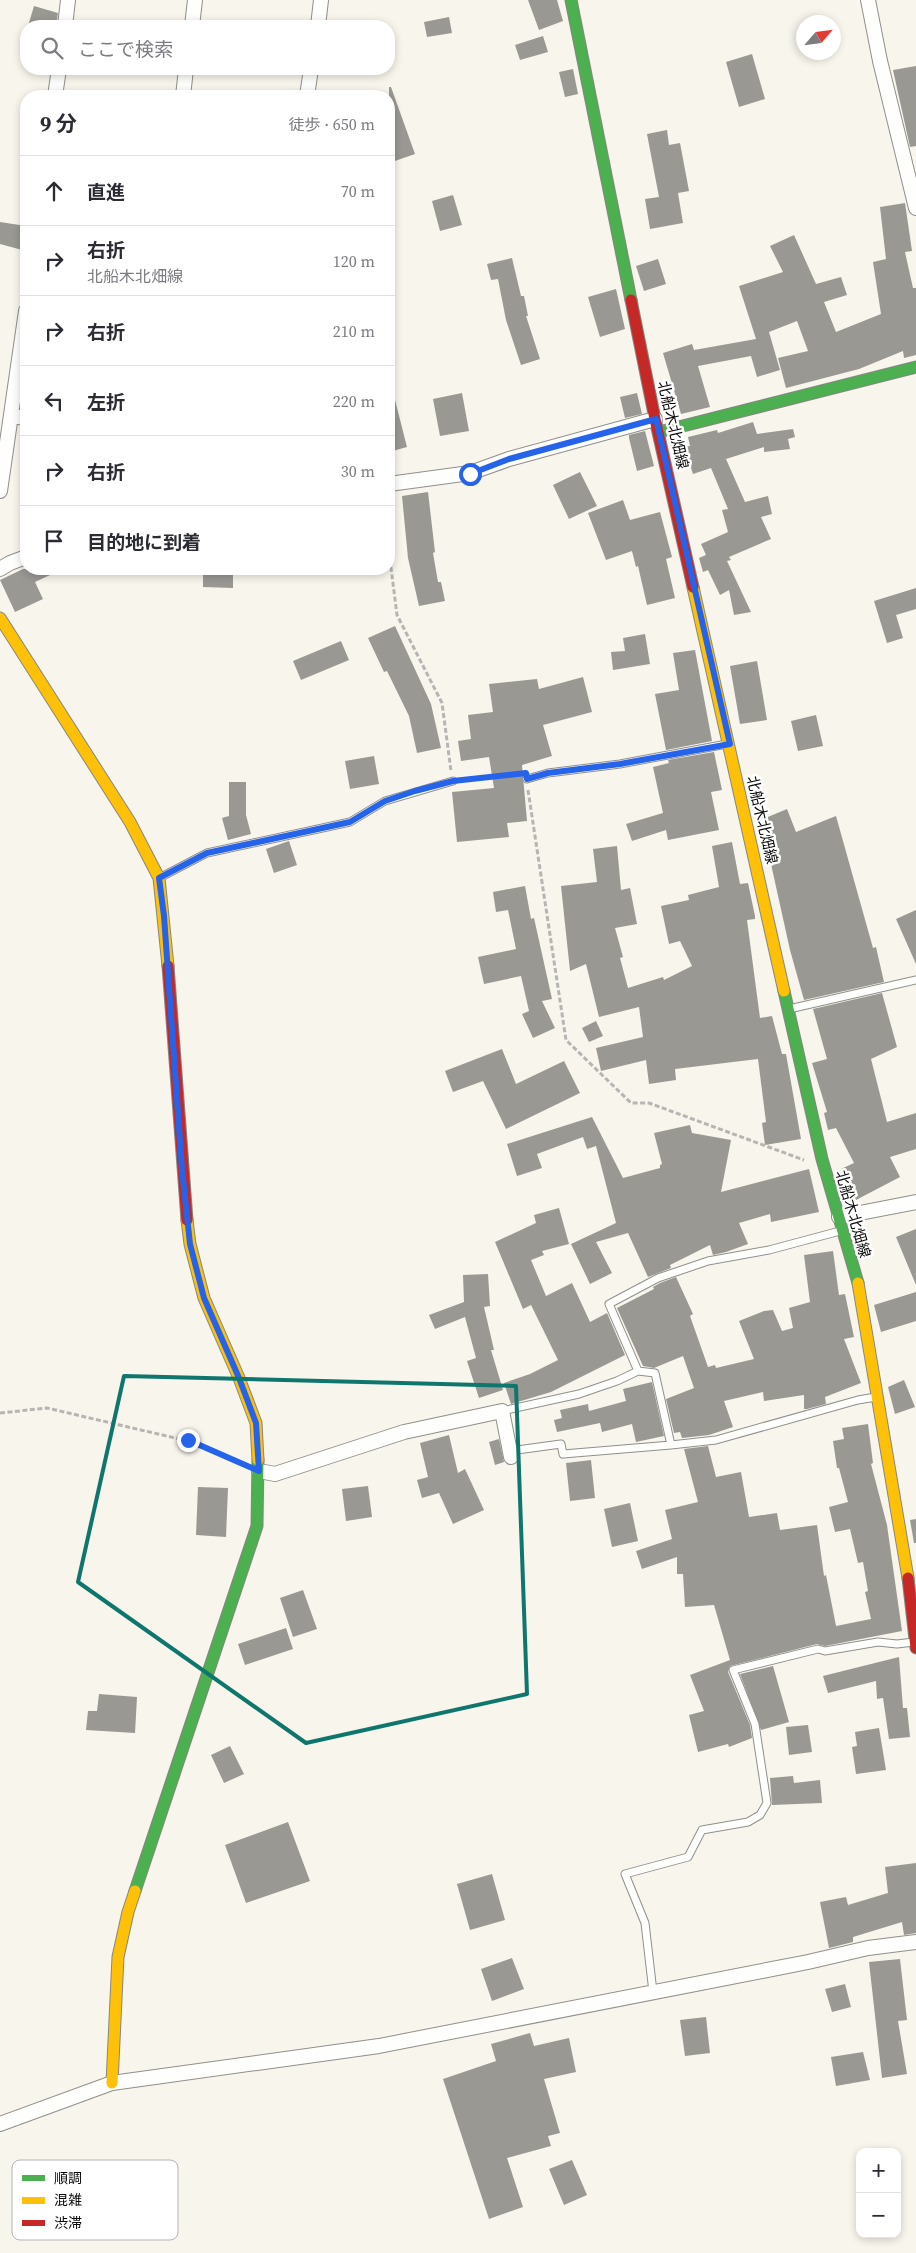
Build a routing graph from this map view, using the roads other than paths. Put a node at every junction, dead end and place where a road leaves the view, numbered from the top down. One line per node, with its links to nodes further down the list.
1 (68, 0): 6 (street)
2 (195, 0): 7 (street)
3 (322, 0): 8 (street)
4 (571, 0): 19 (street, 北船木北畑線)
5 (868, 0): 15 (street)
6 (66, 20)
7 (193, 20)
8 (319, 20)
9 (58, 75): 12 (street)
10 (185, 75): 13 (street)
11 (311, 75): 14 (street)
12 (56, 90)
13 (184, 90)
14 (309, 90)
15 (916, 208)
16 (916, 367): 19 (street)
17 (20, 402): 18 (street)
18 (19, 417): 21 (street)
19 (657, 426): 20 (street); 25 (street, 北船木北畑線)
20 (395, 483)
21 (0, 491)
22 (20, 559): 23 (street)
23 (0, 569)
24 (0, 618): 28 (street)
25 (730, 744): 26 (lane); 30 (street, 北船木北畑線)
26 (527, 779)
27 (453, 781): 28 (lane)
28 (159, 878): 38 (street)
29 (916, 980): 30 (lane)
30 (789, 1009): 32 (street, 北船木北畑線)
31 (916, 1202): 32 (street)
32 (841, 1224): 33 (lane); 34 (street, 北船木北畑線)
33 (638, 1371): 35 (lane); 36 (lane)
34 (878, 1397): 36 (lane); 39 (street, 北船木北畑線)
35 (502, 1411): 37 (street); 38 (street)
36 (671, 1445): 37 (lane)
37 (514, 1453)
38 (259, 1471): 43 (street)
39 (916, 1642): 40 (street, 北船木北畑線); 42 (lane)
40 (916, 1648)
41 (916, 1942): 42 (street)
42 (653, 1992): 43 (street)
43 (112, 2083): 44 (street)
44 (0, 2124)

